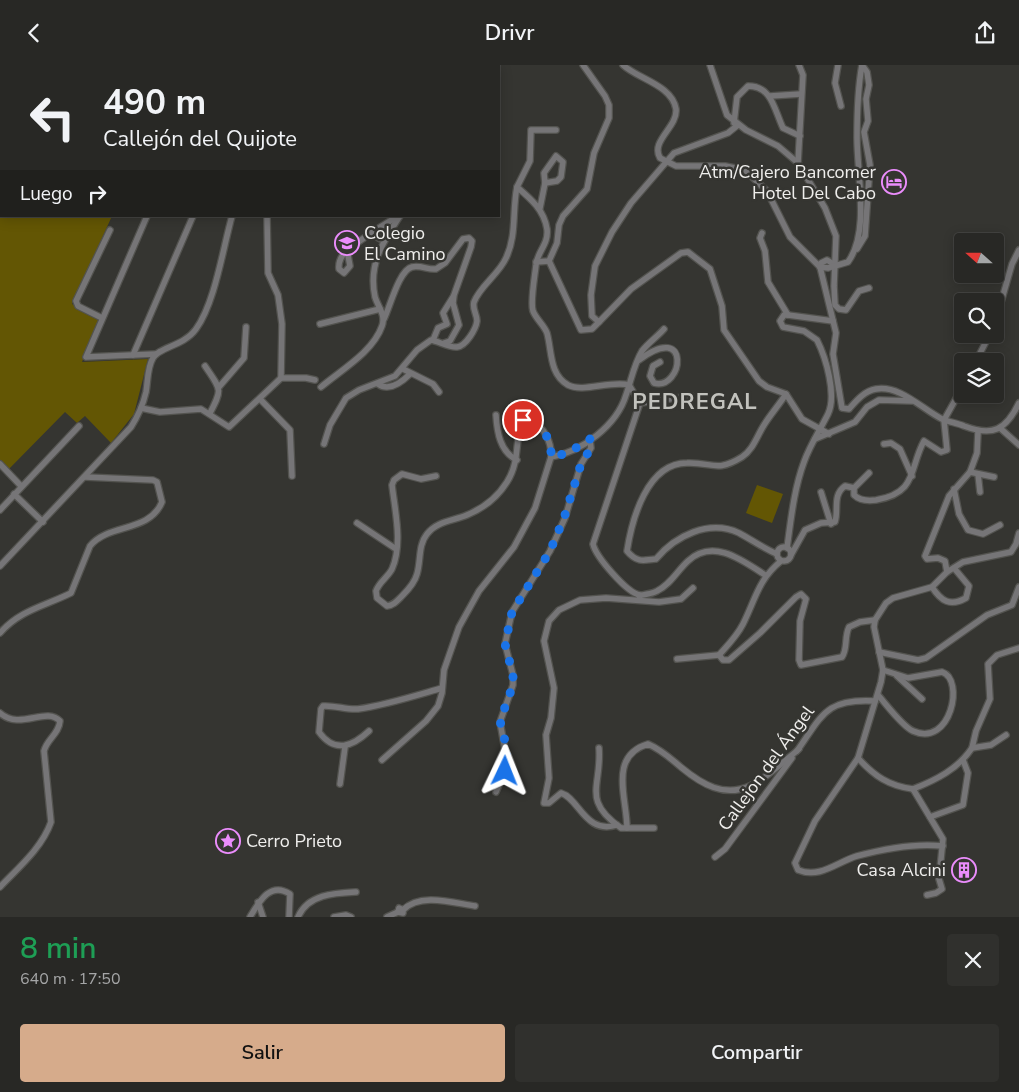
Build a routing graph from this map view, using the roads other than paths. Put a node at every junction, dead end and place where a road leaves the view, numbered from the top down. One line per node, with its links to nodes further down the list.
1 (584, 65): 31 (street)
2 (623, 65): 13 (street)
3 (710, 65): 10 (street)
4 (799, 65): 7 (street)
5 (838, 65): 9 (street)
6 (862, 65): 29 (street); 29 (street)
7 (801, 94): 8 (street); 12 (street)
8 (770, 96): 10 (street); 12 (street)
9 (841, 106)
10 (736, 124): 13 (street); 14 (street)
11 (556, 130): 16 (street)
12 (800, 136): 14 (street)
13 (668, 162): 34 (street); 43 (street)
14 (798, 163): 33 (street)
15 (545, 183): 15 (street); 17 (street)
16 (517, 187): 17 (street); 48 (street)
17 (540, 208): 32 (street)
18 (147, 217): 40 (street)
19 (193, 217): 50 (street)
20 (232, 217): 49 (street)
21 (267, 217): 56 (street)
22 (397, 217): 25 (street)
23 (398, 217): 27 (street)
24 (110, 230): 40 (street)
25 (370, 233): 27 (street); 28 (street)
26 (762, 233): 39 (street)
27 (384, 241): 38 (street)
28 (347, 250)
29 (855, 250): 33 (street)
30 (1019, 250): 36 (street)
31 (549, 261): 32 (street); 43 (street)
32 (536, 262): 59 (street)
33 (835, 265): 34 (street); 35 (street)
34 (820, 267): 42 (street)
35 (869, 288)
36 (1004, 293)
37 (454, 295): 41 (street); 47 (street); 48 (street)
38 (380, 309): 41 (street); 44 (street)
39 (788, 315): 42 (street); 75 (street)
40 (102, 318): 50 (street)
41 (384, 319): 61 (street)
42 (832, 321): 66 (street)
43 (599, 323): 63 (street)
44 (320, 324)
45 (246, 327): 60 (street)
46 (664, 329): 51 (street)
47 (433, 341): 48 (street); 54 (street)
48 (444, 343)
49 (156, 354): 50 (street); 70 (street)
50 (133, 355)
51 (637, 361): 52 (street); 59 (street)
52 (660, 362)
53 (206, 366): 60 (street)
54 (403, 369): 55 (street); 58 (street)
55 (410, 373): 58 (street); 62 (street)
56 (281, 378): 57 (street); 65 (street)
57 (315, 380)
58 (378, 384): 82 (street)
59 (629, 385): 68 (street); 79 (street)
60 (219, 387): 71 (street)
61 (320, 387)
62 (439, 392)
63 (786, 394): 75 (street); 109 (street)
64 (692, 395): 68 (street)
65 (260, 399): 71 (street); 90 (street)
66 (912, 401): 73 (street); 78 (street)
67 (954, 402): 73 (street)
68 (640, 403): 119 (street)
69 (1019, 403): 76 (street)
70 (141, 408): 71 (street); 93 (street)
71 (210, 413)
72 (496, 415): 85 (street)
73 (944, 420): 77 (street); 92 (street)
74 (79, 426): 95 (street)
75 (819, 427): 78 (street); 80 (street)
76 (1000, 428): 77 (street); 83 (street)
77 (978, 432): 87 (street)
78 (828, 434): 80 (street)
79 (590, 439): 84 (street); 145 (street)
80 (815, 439): 107 (street)
81 (884, 444): 92 (street)
82 (324, 445)
83 (1019, 445)
84 (551, 457): 85 (street); 129 (street)
85 (517, 460): 108 (street)
86 (0, 464): 95 (street)
87 (970, 472): 89 (street); 97 (street)
88 (869, 473): 96 (street)
89 (978, 474): 94 (street); 99 (street)
90 (292, 476)
91 (436, 476): 108 (street)
92 (912, 476): 96 (street)
93 (85, 477): 102 (street); 122 (street)
94 (994, 477)
95 (22, 486): 100 (street)
96 (854, 487): 104 (street)
97 (954, 489): 105 (street); 114 (street)
98 (821, 491): 104 (street)
99 (980, 491)
100 (14, 494): 101 (street); 102 (street)
101 (0, 509)
102 (43, 522): 112 (street)
103 (357, 523): 108 (street)
104 (831, 524): 110 (street)
105 (1000, 525)
106 (1019, 533): 113 (street)
107 (787, 548): 109 (street); 110 (street)
108 (396, 549)
109 (777, 554): 111 (street)
110 (791, 555): 111 (street)
111 (781, 561): 115 (street)
112 (0, 567)
113 (954, 568): 114 (street); 116 (street)
114 (947, 573): 116 (street)
115 (765, 575): 119 (street); 125 (street)
116 (932, 587): 121 (street)
117 (1019, 587): 124 (street)
118 (692, 588): 120 (street)
119 (640, 595): 120 (street)
120 (633, 601): 147 (street)
121 (875, 620): 124 (street); 125 (street)
122 (0, 633)
123 (1019, 648): 138 (street)
124 (879, 652): 127 (street)
125 (719, 655): 126 (street)
126 (677, 659)
127 (883, 670): 128 (street); 130 (street)
128 (895, 675): 130 (street); 131 (street)
129 (442, 688): 136 (street); 142 (street)
130 (878, 695): 132 (street)
131 (922, 699)
132 (875, 701): 139 (street, Callejon del Ángel); 140 (street)
133 (0, 713): 152 (street)
134 (369, 731): 136 (street)
135 (1006, 735): 138 (street)
136 (345, 747): 143 (street)
137 (599, 748): 147 (street)
138 (972, 748): 141 (street)
139 (799, 749): 148 (street); 151 (street, Callejon del Ángel)
140 (858, 758): 144 (street); 150 (street)
141 (963, 760): 144 (street); 146 (street)
142 (382, 761)
143 (340, 784)
144 (913, 789): 146 (street)
145 (496, 792)
146 (930, 817): 150 (street)
147 (617, 825): 148 (street)
148 (627, 828): 149 (street)
149 (654, 828)
150 (943, 845): 154 (street)
151 (715, 857)
152 (0, 887)
153 (356, 892): 160 (street)
154 (926, 895)
155 (258, 902): 157 (street); 158 (street); 159 (street)
156 (475, 906): 163 (street)
157 (250, 917)
158 (263, 917)
159 (289, 917)
160 (298, 917)
161 (334, 917): 162 (street)
162 (351, 917)
163 (387, 917)

